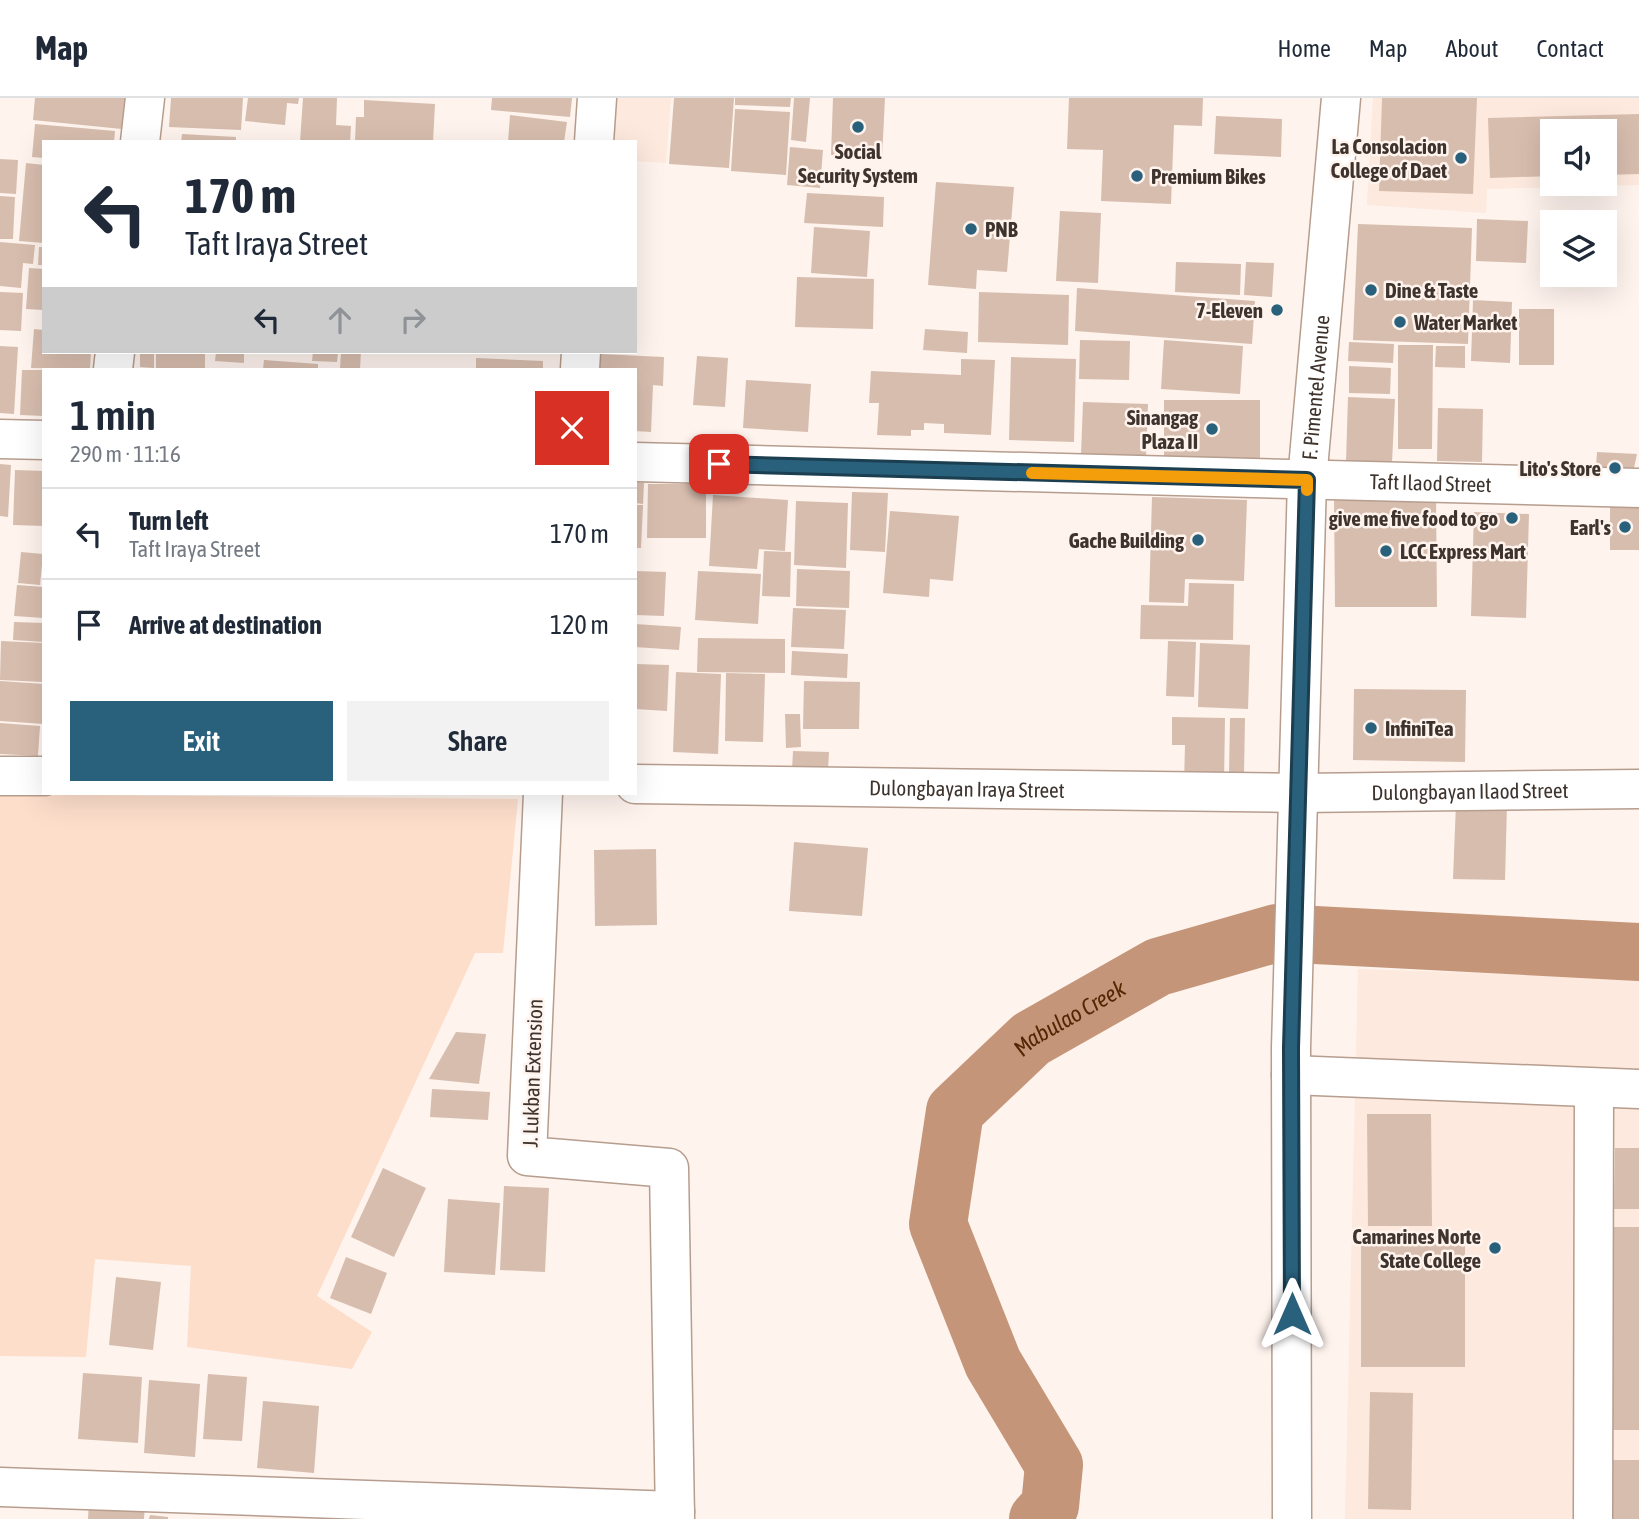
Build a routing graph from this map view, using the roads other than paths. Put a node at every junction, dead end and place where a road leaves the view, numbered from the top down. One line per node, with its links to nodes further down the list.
1 (145, 98): 4 (street)
2 (597, 98): 5 (street)
3 (1341, 98): 9 (street, F. Pimentel Avenue)
4 (140, 140)
5 (594, 140)
6 (0, 439): 7 (street)
7 (42, 440)
8 (637, 462): 9 (street, Taft Ilaod Street)
9 (1307, 480): 10 (street, Taft Ilaod Street); 15 (street, F. Pimentel Avenue)
10 (1639, 488)
11 (0, 776): 12 (street)
12 (42, 776)
13 (637, 784): 15 (street, Dulongbayan Iraya Street)
14 (1639, 789): 15 (street, Dulongbayan Ilaod Street)
15 (1300, 793): 17 (street, F. Pimentel Avenue)
16 (543, 795): 21 (street, J. Lukban Extension)
17 (1291, 1075): 18 (street); 22 (street, F. Pimentel Avenue)
18 (1594, 1088): 19 (street); 23 (street)
19 (1639, 1089)
20 (0, 1486): 21 (street)
21 (675, 1515)
22 (1292, 1519)
23 (1593, 1519)

